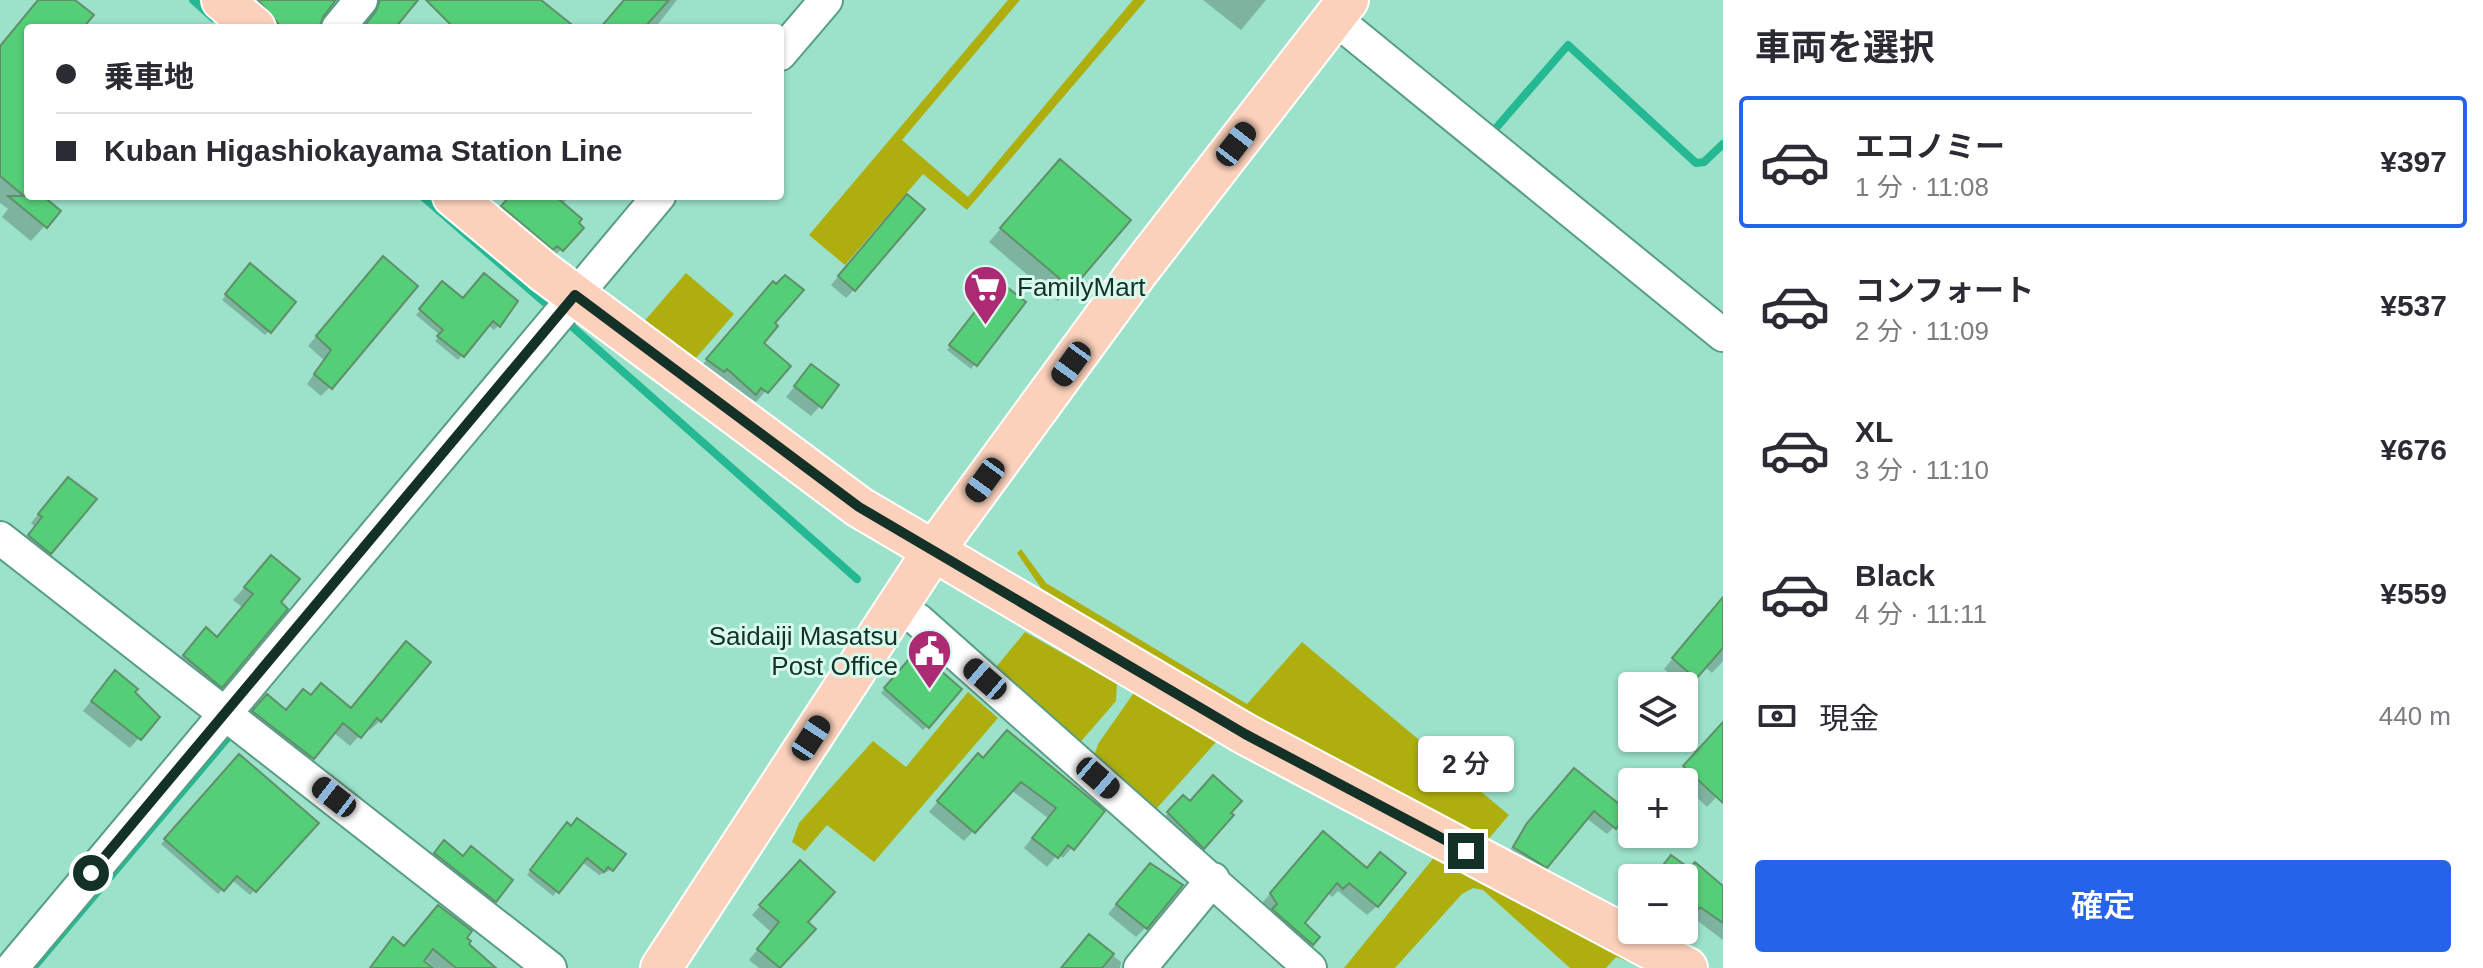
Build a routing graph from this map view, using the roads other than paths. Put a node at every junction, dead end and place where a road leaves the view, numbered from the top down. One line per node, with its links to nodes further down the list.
1 (222, 0): 5 (main road)
2 (361, 0): 6 (street)
3 (826, 0): 7 (street)
4 (1341, 6): 11 (street); 13 (main road)
5 (250, 24)
6 (341, 24)
7 (784, 49)
8 (458, 200): 10 (main road)
9 (656, 200): 10 (street)
10 (575, 295): 13 (main road); 15 (street)
11 (1723, 335)
12 (0, 538): 15 (street)
13 (932, 553): 14 (main road); 22 (main road)
14 (896, 605): 16 (street); 19 (main road)
15 (225, 714): 17 (street); 18 (street)
16 (1208, 885): 20 (street); 21 (street)
17 (12, 968)
18 (550, 968)
19 (661, 968)
20 (1140, 968)
21 (1310, 968)
22 (1687, 968)

